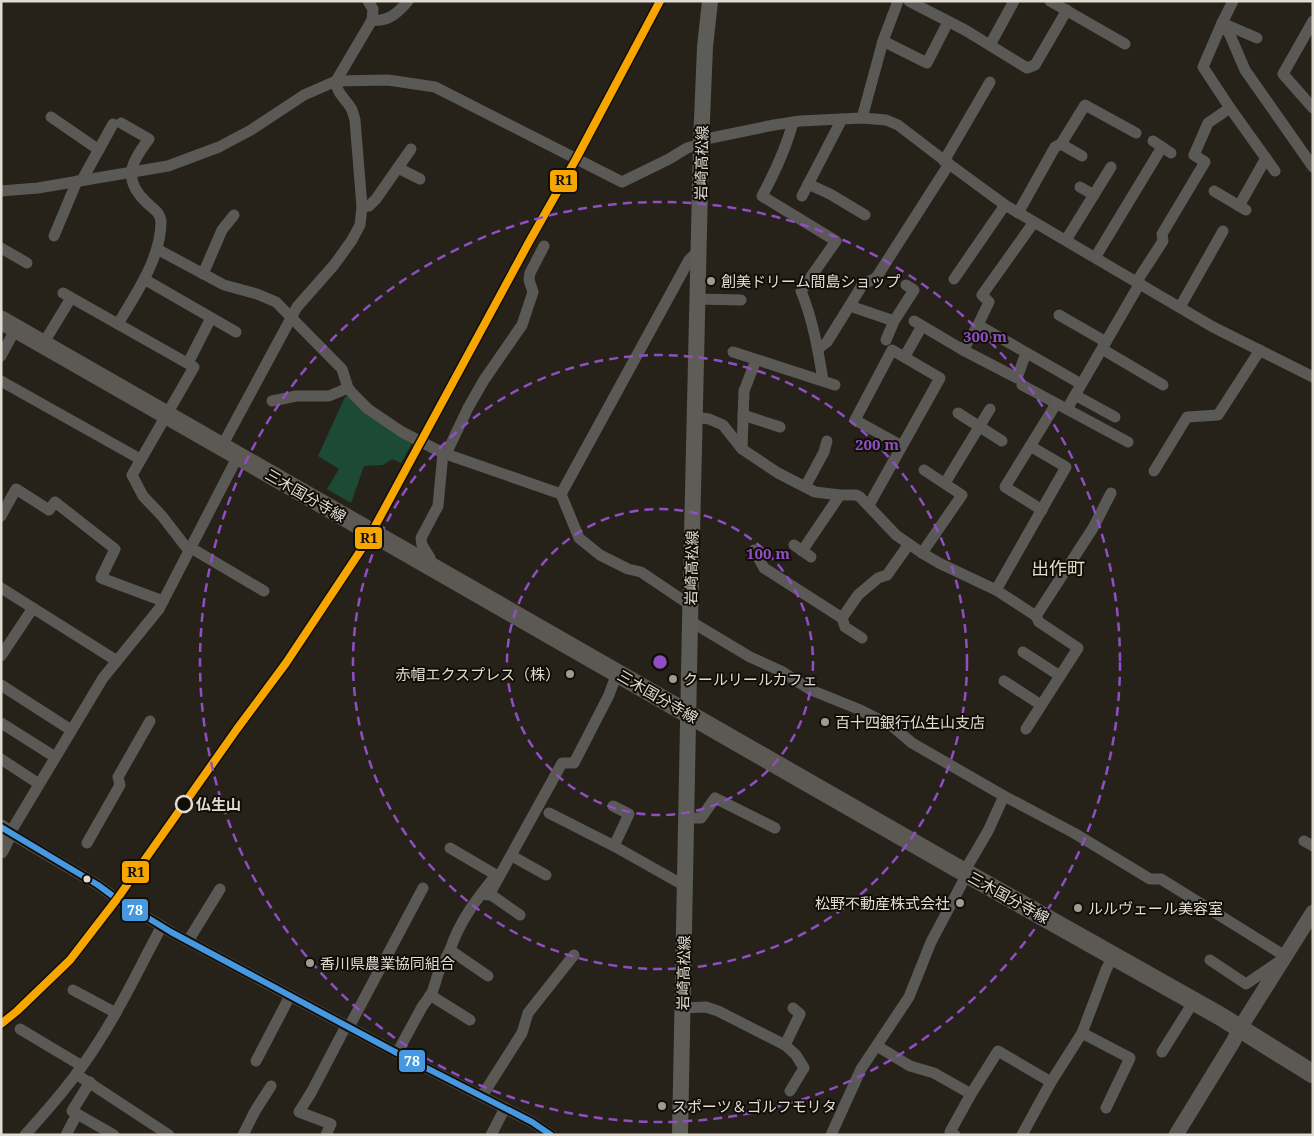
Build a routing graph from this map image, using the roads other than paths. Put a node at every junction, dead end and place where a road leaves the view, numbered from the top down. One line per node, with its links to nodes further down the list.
1 (368, 1): 10 (street)
2 (408, 1): 10 (street)
3 (710, 1): 27 (main road, 岩崎高松線)
4 (898, 1): 15 (street)
5 (909, 1): 12 (street)
6 (1014, 1): 17 (street)
7 (1050, 1): 9 (street)
8 (1233, 1): 13 (street)
9 (1067, 10): 16 (street); 17 (street)
10 (372, 20): 18 (street)
11 (1313, 21): 21 (street)
12 (948, 22): 15 (street); 17 (street)
13 (1222, 23): 14 (street); 20 (street); 36 (street)
14 (1257, 38)
15 (883, 42): 23 (street)
16 (1125, 44)
17 (990, 45)
18 (336, 81): 27 (street); 39 (street); 49 (street)
19 (990, 82): 34 (street)
20 (1230, 108): 33 (street); 66 (street)
21 (1313, 108)
22 (51, 118): 31 (street)
23 (862, 118): 24 (street); 34 (street)
24 (842, 119): 25 (street); 42 (street)
25 (793, 122): 27 (street); 83 (street)
26 (1136, 133): 28 (street)
27 (701, 142): 60 (main road, 岩崎高松線)
28 (1061, 144): 32 (street); 50 (street)
29 (1162, 147): 61 (street)
30 (411, 148): 37 (street)
31 (98, 150): 39 (street); 41 (street)
32 (1082, 156)
33 (1266, 158): 38 (street); 45 (street)
34 (946, 163): 48 (street); 70 (street)
35 (1112, 167): 46 (street)
36 (1313, 167)
37 (398, 168): 40 (street); 49 (street)
38 (1275, 171)
39 (130, 173): 41 (street); 59 (street)
40 (420, 179)
41 (79, 181): 44 (street); 55 (street)
42 (808, 184): 47 (street); 52 (street)
43 (1080, 187): 46 (street)
44 (1, 191)
45 (1214, 191)
46 (1094, 195): 56 (street)
47 (802, 196)
48 (1005, 205): 50 (street); 65 (street)
49 (362, 207): 73 (street)
50 (1018, 213): 53 (street)
51 (234, 215): 63 (street)
52 (866, 215)
53 (1034, 222): 56 (street); 78 (street)
54 (1223, 231): 71 (street)
55 (54, 236)
56 (1066, 240): 61 (street)
57 (544, 246): 117 (street)
58 (1, 248): 62 (street)
59 (157, 248): 63 (street); 64 (street)
60 (700, 249): 68 (main road, 岩崎高松線); 125 (street)
61 (1096, 256): 66 (street)
62 (27, 263)
63 (203, 274): 73 (street)
64 (144, 279): 74 (street); 77 (street)
65 (954, 280)
66 (1138, 282): 71 (street); 82 (street)
67 (906, 285): 75 (street)
68 (698, 299): 69 (street); 106 (main road, 岩崎高松線)
69 (741, 300)
70 (850, 306): 75 (street); 83 (street)
71 (1180, 307): 85 (street)
72 (1059, 315): 82 (street)
73 (291, 317): 98 (street); 113 (street)
74 (211, 318): 79 (street); 91 (street)
75 (894, 321): 80 (street)
76 (9, 324): 81 (main road, 三木国分寺線); 88 (street)
77 (118, 324): 81 (street); 91 (street)
78 (978, 325): 84 (street); 87 (street)
79 (236, 332)
80 (886, 340)
81 (43, 344): 104 (main road, 三木国分寺線)
82 (1104, 345): 97 (street); 99 (street)
83 (818, 349): 93 (street)
84 (964, 350): 87 (street); 89 (street)
85 (1260, 350): 92 (street); 121 (street)
86 (733, 352): 90 (street)
87 (1026, 353): 99 (street)
88 (1, 356)
89 (904, 356): 114 (street); 114 (street)
90 (756, 360): 93 (street); 105 (street)
91 (188, 363): 104 (street)
92 (1312, 376)
93 (823, 380): 95 (street)
94 (1, 381): 119 (street)
95 (835, 385)
96 (1022, 385): 101 (street)
97 (1163, 385)
98 (348, 388): 100 (street); 117 (street)
99 (1078, 390): 101 (street); 107 (street)
100 (272, 401)
101 (1062, 406): 112 (street); 115 (street)
102 (990, 409): 109 (street)
103 (958, 413): 109 (street)
104 (167, 414): 113 (main road, 三木国分寺線); 119 (street)
105 (743, 415): 108 (street); 116 (street)
106 (694, 417): 116 (street); 141 (main road, 岩崎高松線)
107 (1114, 418)
108 (780, 427)
109 (980, 427): 111 (street); 122 (street)
110 (827, 441): 123 (street)
111 (1002, 441)
112 (1128, 442)
113 (222, 446): 118 (main road, 三木国分寺線)
114 (902, 446): 127 (street)
115 (1030, 446): 128 (street); 128 (street)
116 (742, 449): 123 (street)
117 (444, 454): 125 (street); 135 (street)
118 (238, 456): 131 (street); 135 (main road, 三木国分寺線)
119 (140, 459): 131 (street)
120 (924, 470): 122 (street)
121 (1154, 471)
122 (945, 483): 134 (street)
123 (805, 487): 126 (street)
124 (1111, 493): 142 (street)
125 (561, 494): 141 (street)
126 (840, 495): 127 (street); 133 (street)
127 (869, 505): 130 (street)
128 (1042, 510): 137 (street)
129 (1, 516): 139 (street)
130 (909, 544): 134 (street); 143 (street)
131 (190, 549): 138 (street); 139 (street)
132 (754, 550): 143 (street)
133 (802, 551)
134 (922, 553): 137 (street)
135 (431, 566): 148 (main road, 三木国分寺線)
136 (1, 588): 140 (street)
137 (996, 590): 142 (street)
138 (264, 591)
139 (163, 601): 147 (street)
140 (33, 608): 146 (street); 147 (street)
141 (690, 613): 153 (main road, 岩崎高松線); 161 (street)
142 (1036, 616): 149 (street)
143 (842, 618): 144 (street)
144 (862, 638)
145 (1023, 652): 149 (street)
146 (1, 656)
147 (117, 661): 157 (street)
148 (617, 673): 153 (main road, 三木国分寺線); 171 (street)
149 (1060, 676): 152 (street)
150 (1004, 681): 152 (street)
151 (1, 685): 157 (street)
152 (1041, 705): 156 (street)
153 (688, 713): 164 (main road, 岩崎高松線); 172 (main road, 三木国分寺線)
154 (150, 721): 167 (street)
155 (1, 722): 158 (street)
156 (1026, 729)
157 (71, 730): 158 (street)
158 (55, 758): 160 (street)
159 (1, 759): 160 (street)
160 (39, 784): 166 (street)
161 (1004, 796): 172 (street); 185 (street)
162 (613, 806): 168 (street)
163 (549, 813): 168 (street)
164 (686, 818): 165 (street); 174 (main road, 岩崎高松線)
165 (775, 828)
166 (6, 830): 170 (street); 180 (street)
167 (87, 842)
168 (614, 846): 174 (street)
169 (450, 848): 177 (street)
170 (1, 851)
171 (512, 856): 173 (street); 177 (street)
172 (966, 873): 184 (main road, 三木国分寺線); 201 (street)
173 (546, 875)
174 (685, 886): 192 (main road, 岩崎高松線)
175 (423, 888): 196 (street)
176 (220, 889): 181 (street)
177 (485, 894): 178 (street); 182 (street)
178 (520, 915)
179 (1311, 918): 185 (street)
180 (162, 926): 181 (street); 194 (street)
181 (188, 941): 190 (street)
182 (450, 950): 187 (street); 189 (street)
183 (574, 955): 212 (street)
184 (1113, 956): 191 (main road, 三木国分寺線); 199 (street)
185 (1283, 958): 186 (street); 197 (street)
186 (1210, 960)
187 (488, 976)
188 (73, 990): 194 (street)
189 (430, 995): 195 (street); 203 (street)
190 (290, 996): 196 (street); 204 (street)
191 (1194, 1001): 197 (main road, 三木国分寺線); 202 (street)
192 (682, 1008): 200 (street); 225 (main road, 岩崎高松線)
193 (793, 1008): 200 (street)
194 (116, 1013): 205 (street)
195 (470, 1020)
196 (347, 1026): 203 (street); 222 (street)
197 (1240, 1028): 206 (main road, 三木国分寺線); 228 (street)
198 (20, 1029): 205 (street)
199 (1082, 1033): 208 (street); 214 (street)
200 (785, 1045): 210 (street)
201 (877, 1046): 211 (street); 226 (street)
202 (1162, 1052)
203 (397, 1053): 212 (street)
204 (256, 1061)
205 (79, 1070): 207 (street); 217 (street)
206 (1313, 1074)
207 (90, 1082): 215 (street); 220 (street)
208 (1051, 1082): 211 (street); 227 (street)
209 (270, 1086): 221 (street)
210 (790, 1091)
211 (972, 1094): 216 (street)
212 (482, 1096): 213 (street)
213 (505, 1108): 223 (street); 224 (street)
214 (1106, 1108)
215 (77, 1114): 218 (street); 219 (street)
216 (951, 1134)
217 (25, 1135)
218 (66, 1135)
219 (114, 1135)
220 (169, 1135)
221 (243, 1135)
222 (326, 1135)
223 (491, 1135)
224 (551, 1135)
225 (680, 1135)
226 (831, 1135)
227 (1022, 1135)
228 (1176, 1135)

